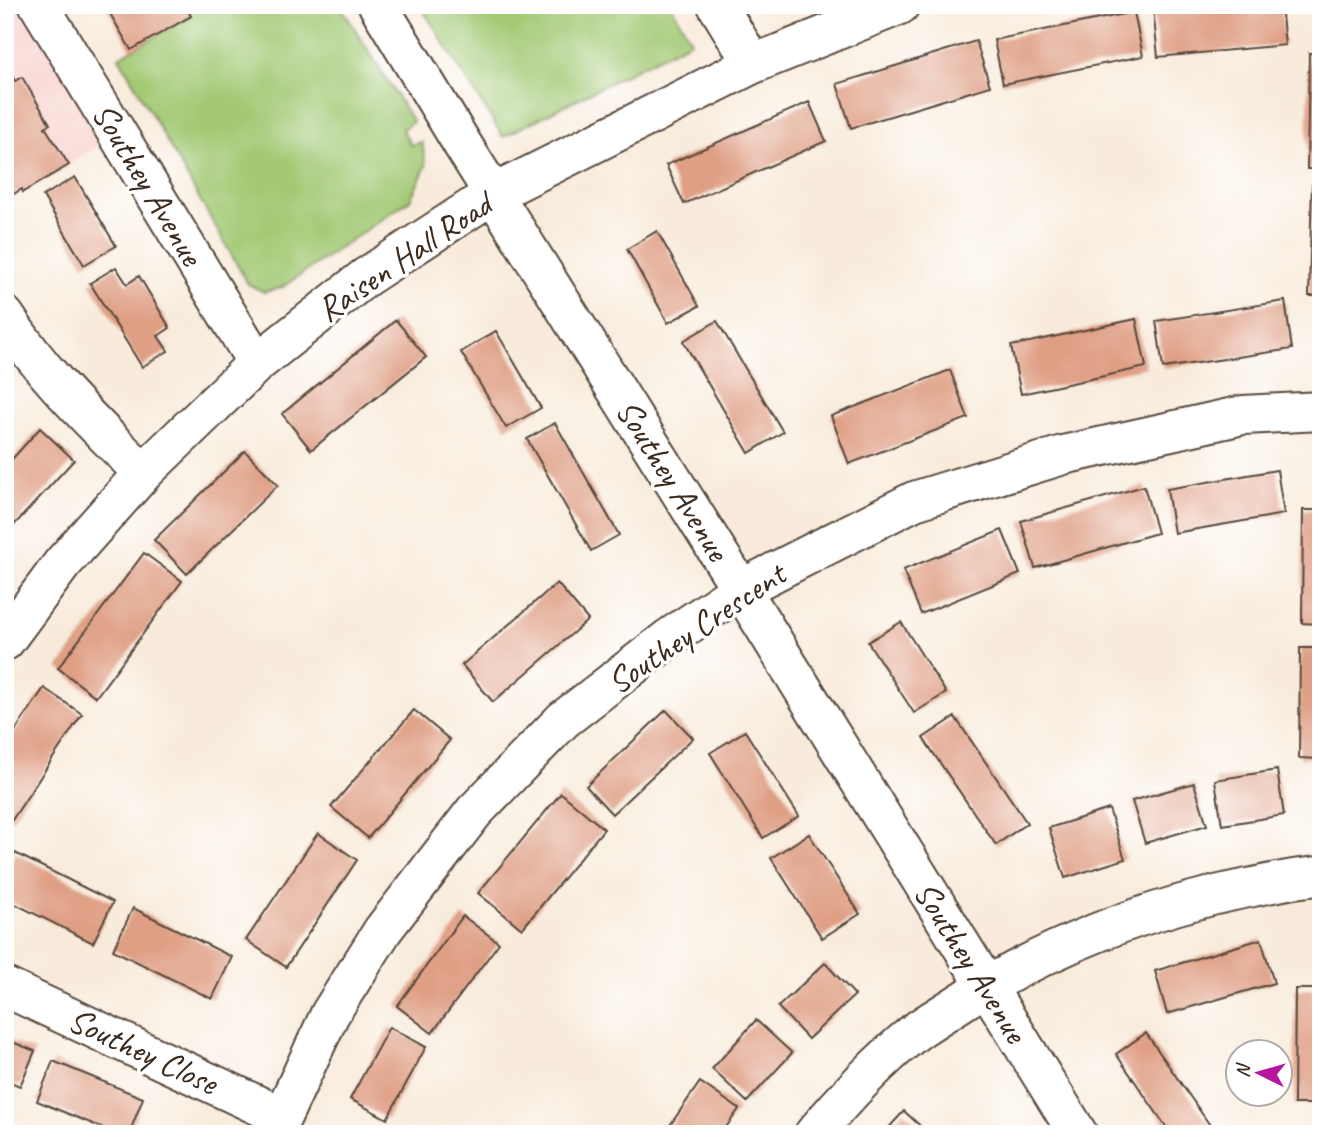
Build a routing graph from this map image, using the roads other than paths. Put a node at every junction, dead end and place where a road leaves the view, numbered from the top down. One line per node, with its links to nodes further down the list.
1 (38, 5): 8 (street, Southey Avenue)
2 (378, 5): 6 (street, Southey Avenue)
3 (717, 5): 5 (street)
4 (900, 5): 5 (street, Raisen Hall Road)
5 (753, 64): 6 (street, Raisen Hall Road)
6 (493, 194): 8 (street, Raisen Hall Road); 11 (street, Southey Avenue)
7 (5, 316): 10 (street)
8 (257, 363): 10 (street, Raisen Hall Road)
9 (1321, 411): 11 (street, Southey Crescent)
10 (143, 473): 12 (street, Raisen Hall Road)
11 (741, 589): 14 (street, Southey Avenue); 16 (street, Southey Crescent)
12 (5, 641)
13 (1321, 876): 14 (street)
14 (985, 986): 17 (street); 18 (street, Southey Avenue)
15 (5, 987): 16 (street, Southey Close)
16 (277, 1125)
17 (814, 1134)
18 (1078, 1134)

